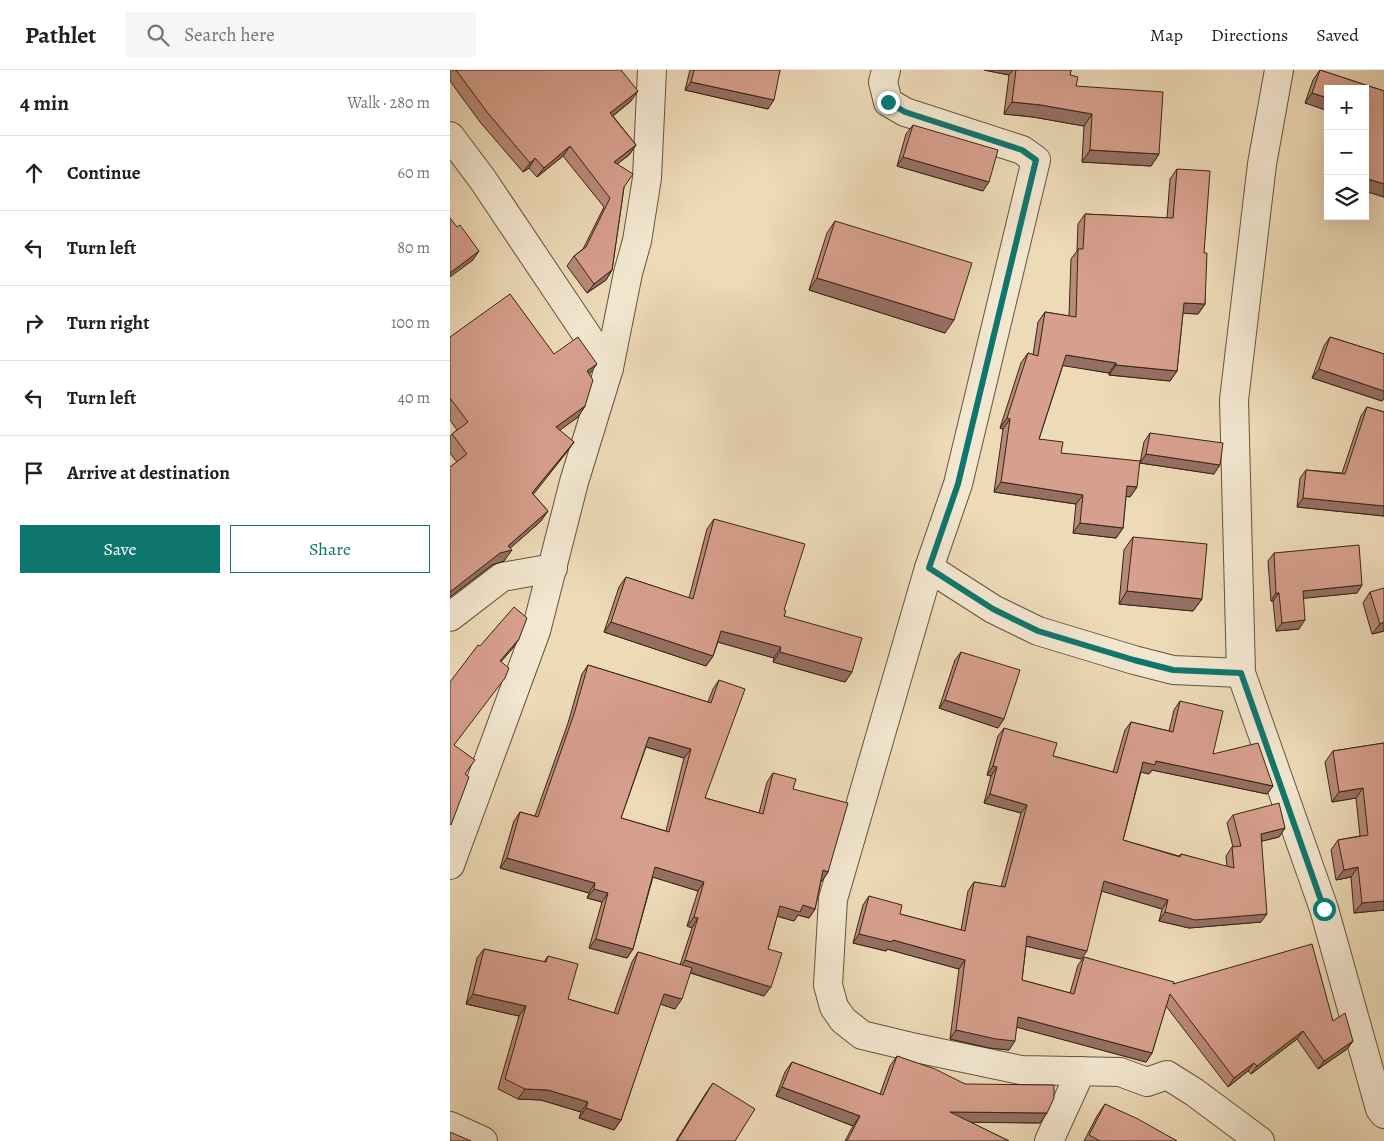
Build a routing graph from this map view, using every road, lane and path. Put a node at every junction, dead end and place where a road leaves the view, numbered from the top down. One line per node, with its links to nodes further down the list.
1 (652, 70): 5 (street)
2 (886, 70): 7 (street)
3 (1279, 70): 9 (street)
4 (450, 136): 5 (street)
5 (609, 368): 6 (street)
6 (553, 568): 8 (street); 10 (street)
7 (929, 568): 9 (street); 11 (street)
8 (450, 617)
9 (1241, 673): 12 (street)
10 (450, 865)
11 (1081, 1071): 15 (street); 16 (street)
12 (1384, 1114)
13 (450, 1126): 14 (street)
14 (483, 1141)
15 (1049, 1141)
16 (1260, 1141)

